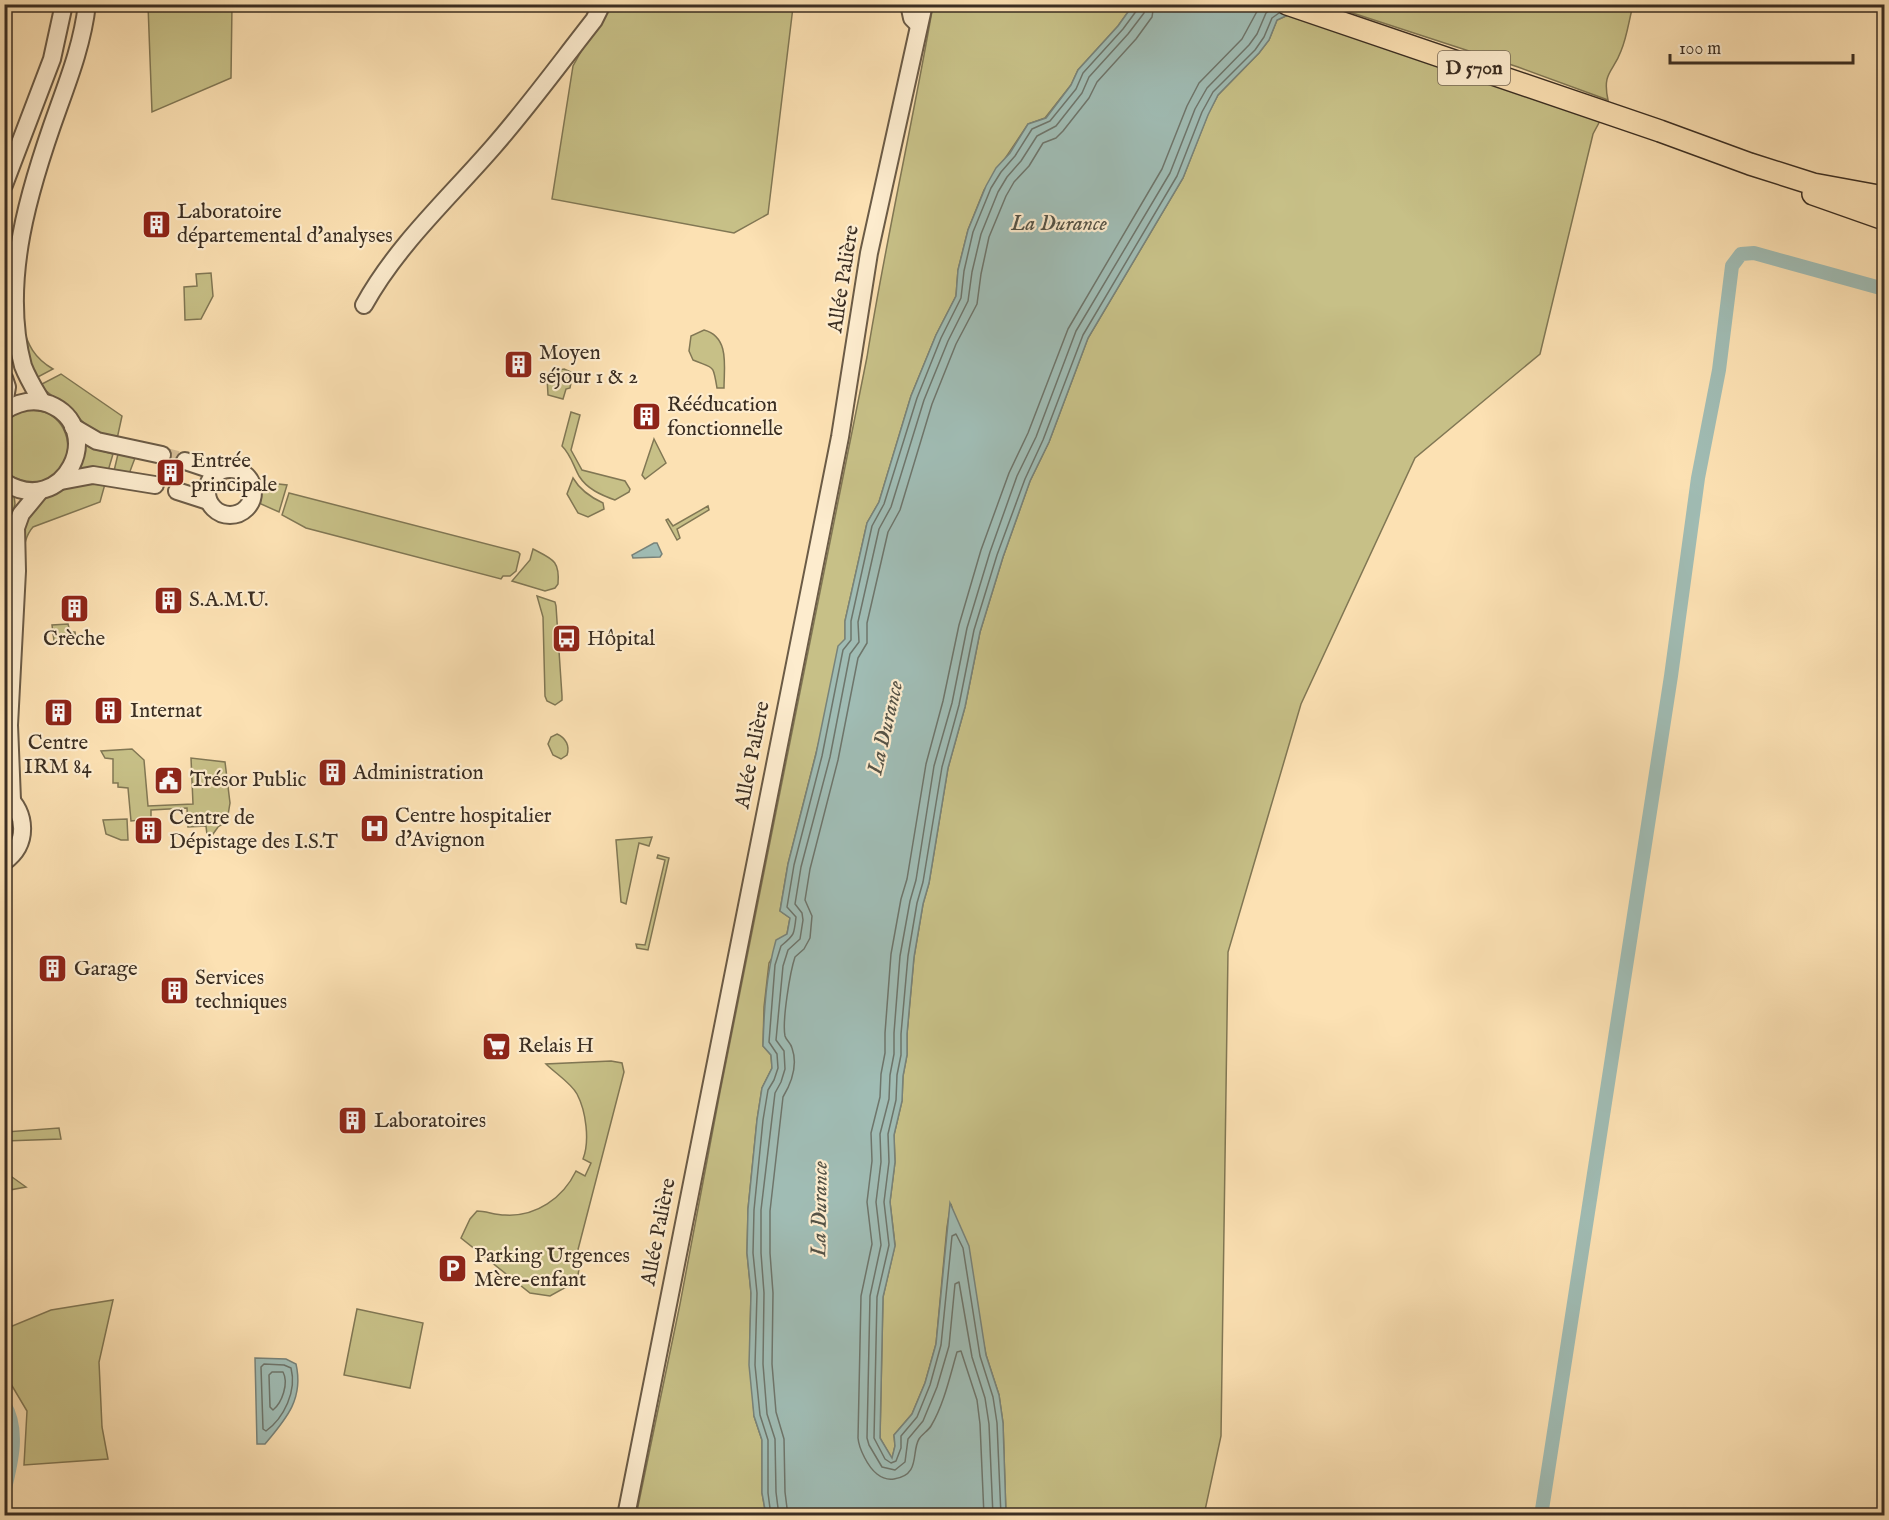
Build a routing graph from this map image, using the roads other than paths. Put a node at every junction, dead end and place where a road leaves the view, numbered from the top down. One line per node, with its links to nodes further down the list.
1 (64, 4): 9 (street)
2 (87, 4): 14 (street)
3 (602, 4): 12 (street)
4 (909, 4): 7 (street)
5 (924, 4): 7 (street, Allée Palière)
6 (1287, 4): 8 (main road, D 570n)
7 (919, 25): 29 (street, Allée Palière)
8 (1750, 164): 10 (main road, D 570n); 11 (main road, D 570n)
9 (4, 185)
10 (1884, 197)
11 (1884, 219)
12 (364, 306)
13 (4, 378): 15 (street)
14 (42, 402): 16 (street); 17 (street)
15 (4, 405)
16 (4, 411)
17 (73, 427): 18 (street); 21 (street)
18 (162, 455)
19 (185, 461): 20 (street)
20 (218, 472): 26 (street); 26 (street)
21 (61, 481): 23 (street); 24 (street)
22 (4, 482): 24 (street)
23 (155, 485)
24 (40, 491): 27 (street)
25 (177, 491): 26 (street)
26 (208, 501)
27 (8, 797): 28 (street)
28 (4, 862)
29 (626, 1515)

